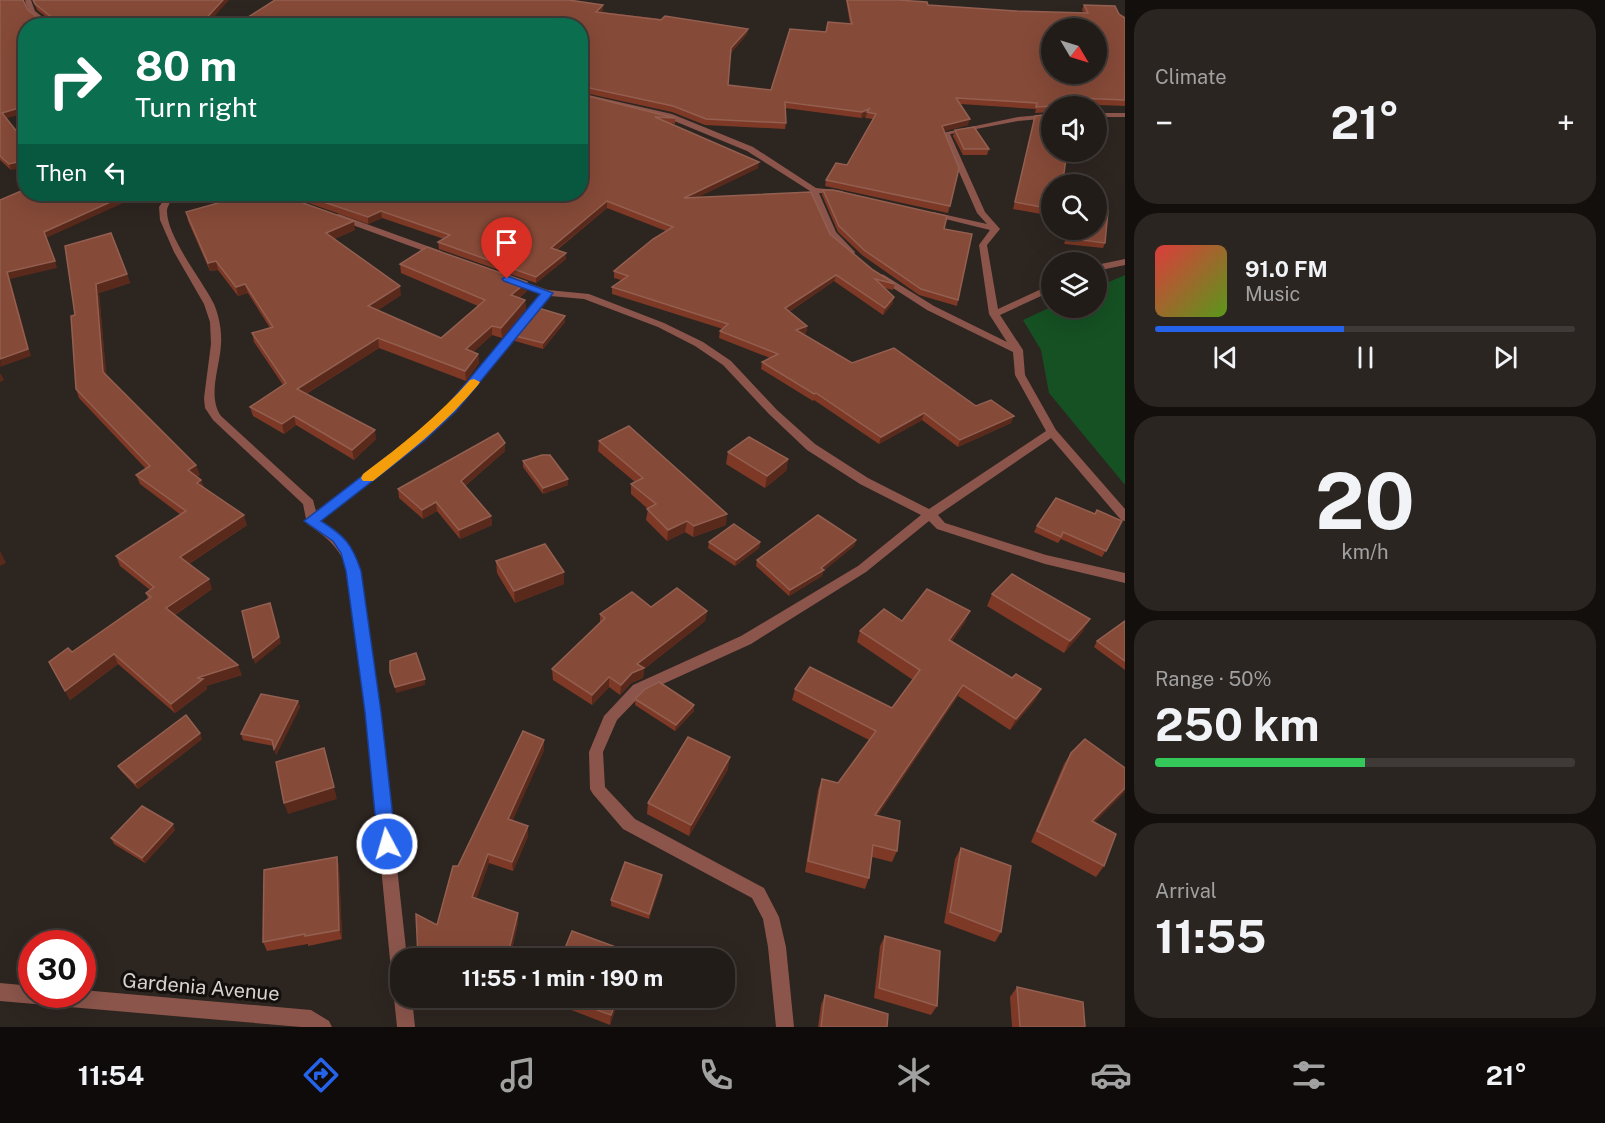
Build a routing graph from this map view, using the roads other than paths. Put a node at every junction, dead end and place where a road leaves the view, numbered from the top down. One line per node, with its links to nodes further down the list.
1 (28, 0): 2 (street)
2 (37, 18)
3 (588, 97): 7 (street)
4 (1107, 115): 5 (street)
5 (1125, 115)
6 (1041, 117): 12 (street)
7 (814, 190): 8 (street); 14 (street)
8 (854, 196)
9 (167, 201): 26 (street)
10 (327, 212): 13 (street)
11 (919, 212): 12 (street)
12 (996, 230): 21 (street)
13 (446, 256)
14 (858, 259)
15 (1125, 262): 16 (street)
16 (1107, 266)
17 (872, 271): 22 (street)
18 (497, 275): 20 (street)
19 (1041, 292): 21 (street)
20 (547, 293): 24 (street); 26 (street)
21 (994, 314): 22 (street)
22 (1018, 350): 23 (street)
23 (1052, 432): 24 (street); 25 (street)
24 (930, 514): 27 (street); 33 (street)
25 (1125, 517)
26 (311, 521): 28 (street)
27 (1125, 578)
28 (398, 948)
29 (0, 992): 31 (street, Gardenia Avenue)
30 (404, 1008): 32 (street)
31 (323, 1027)
32 (406, 1027)
33 (785, 1027)

